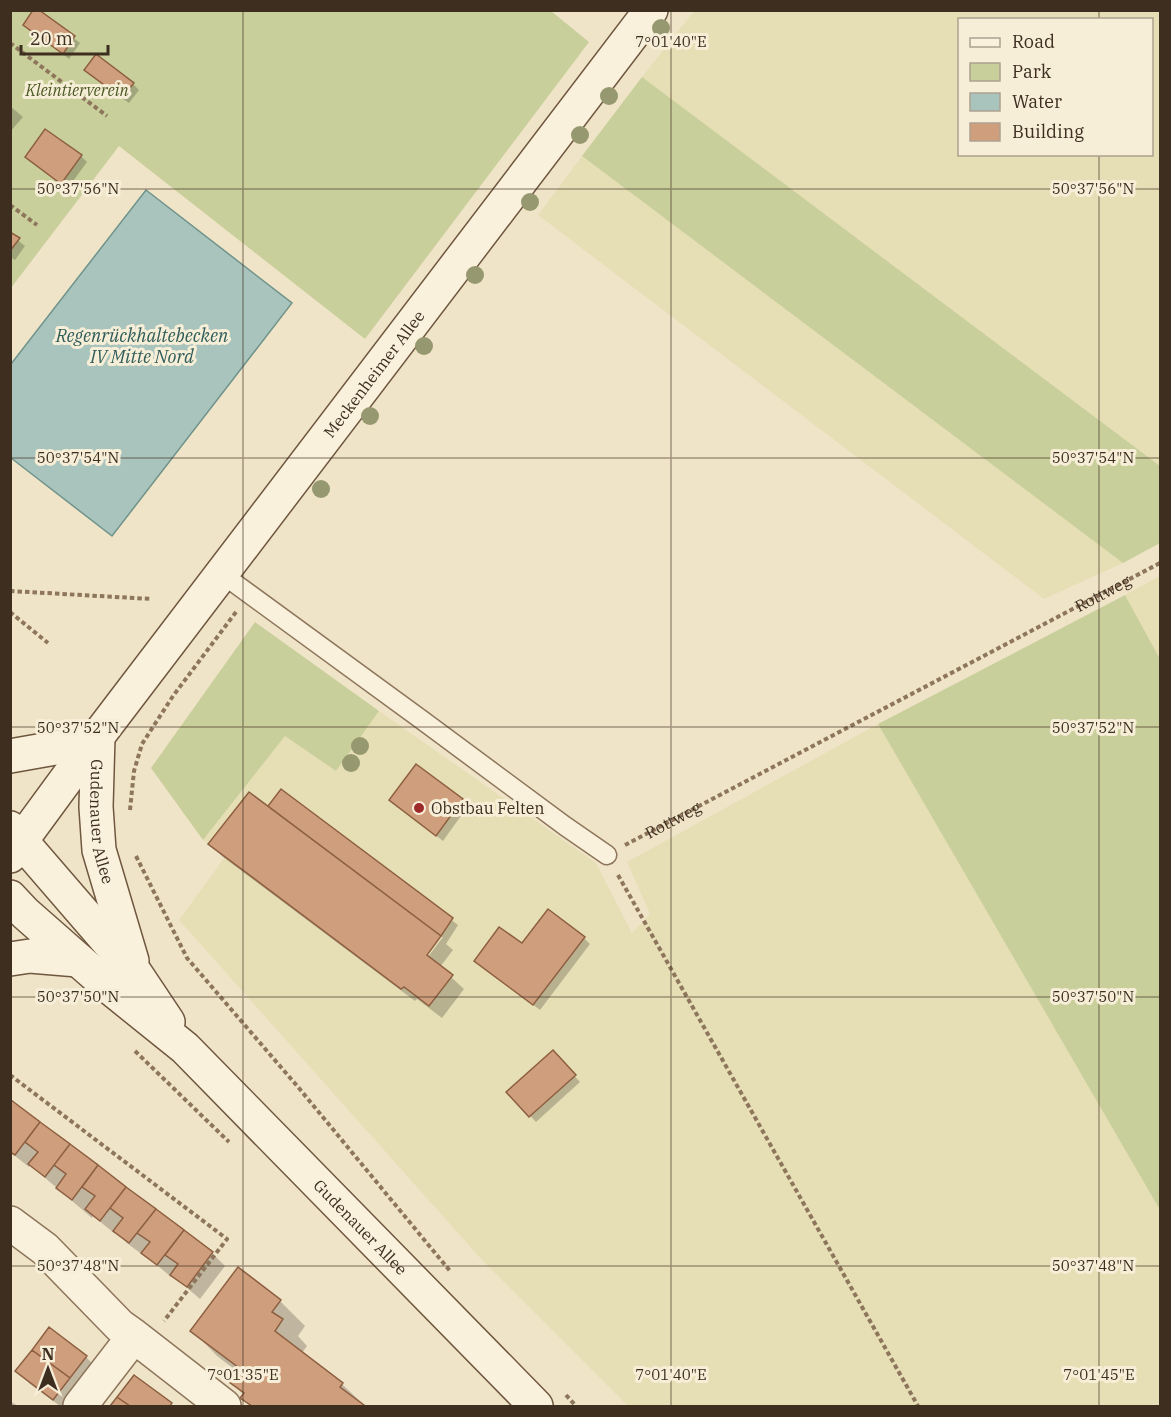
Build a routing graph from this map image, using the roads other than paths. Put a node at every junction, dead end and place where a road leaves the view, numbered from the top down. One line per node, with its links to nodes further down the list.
1 (651, 10): 2 (main road, Meckenheimer Allee)
2 (222, 574): 3 (main road, Meckenheimer Allee); 6 (lane)
3 (98, 736): 4 (main road); 5 (main road, Meckenheimer Allee); 10 (main road, Gudenauer Allee)
4 (10, 756)
5 (14, 842): 10 (main road, Gudenauer Allee)
6 (607, 855)
7 (10, 897): 9 (main road, Gudenauer Allee)
8 (10, 959): 9 (main road)
9 (78, 960): 11 (main road, Gudenauer Allee)
10 (136, 974): 11 (main road, Gudenauer Allee)
11 (185, 1048): 14 (main road, Gudenauer Allee)
12 (10, 1223): 13 (main road)
13 (140, 1341): 15 (main road); 16 (main road)
14 (548, 1398)
15 (80, 1407)
16 (224, 1407)

